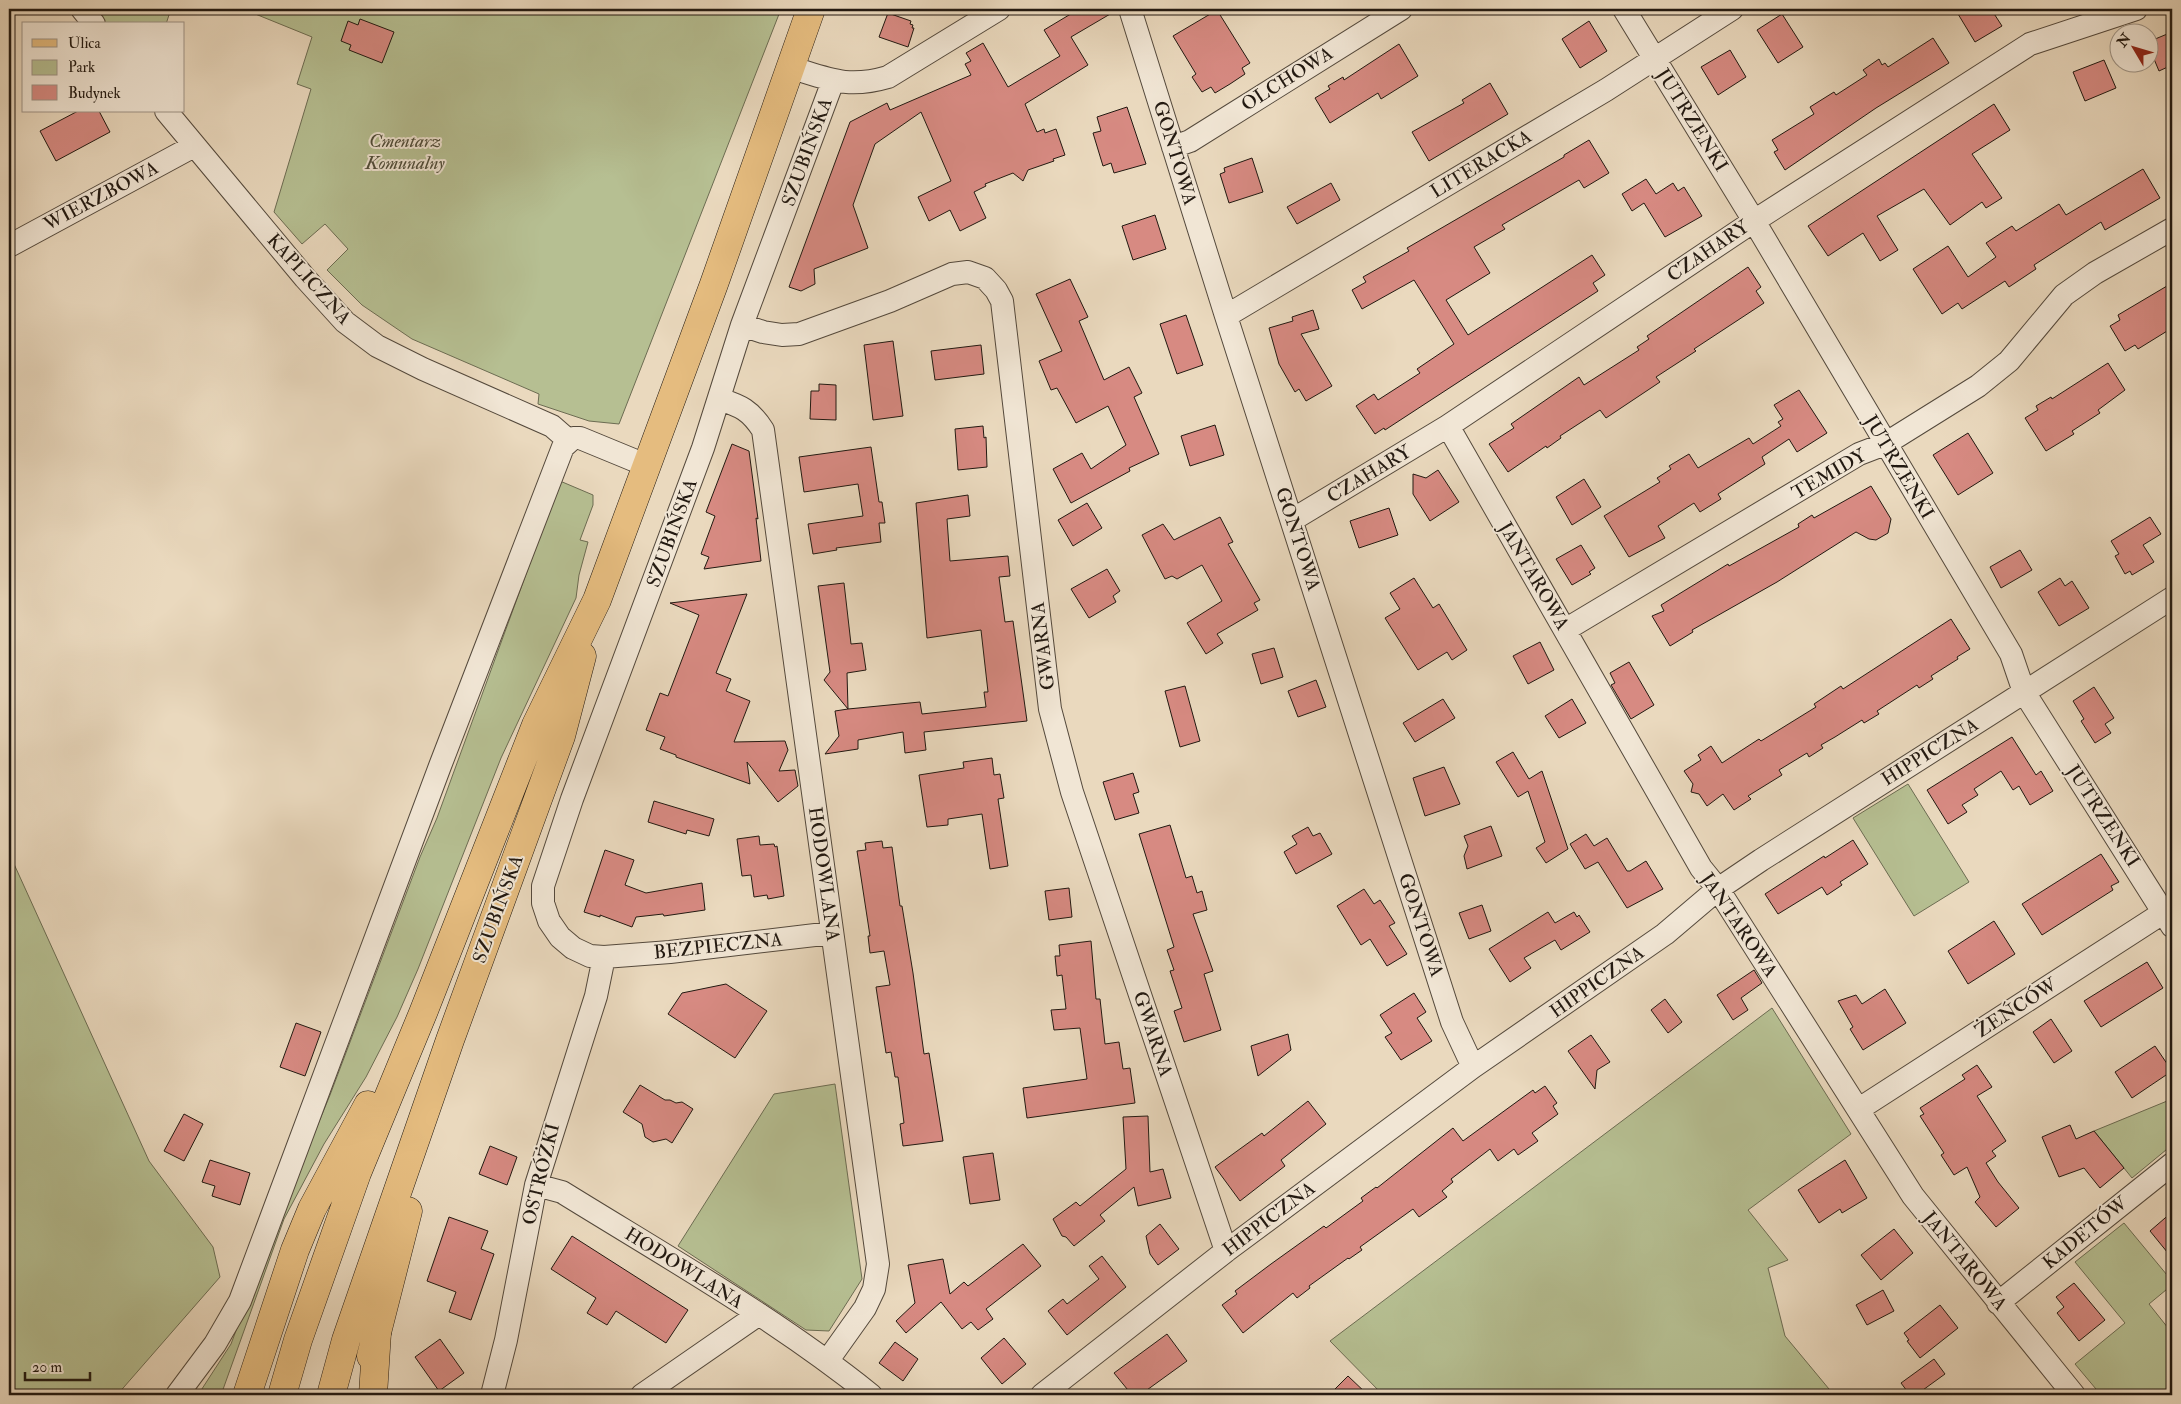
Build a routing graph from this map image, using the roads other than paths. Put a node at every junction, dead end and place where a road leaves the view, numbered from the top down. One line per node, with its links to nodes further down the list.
1 (82, 9): 9 (street)
2 (811, 9): 11 (main road, SZUBIŃSKA)
3 (998, 9): 12 (street)
4 (1130, 9): 15 (street, GONTOWA)
5 (1401, 9): 15 (street, OLCHOWA)
6 (1624, 9): 10 (street, JUTRZENKI)
7 (1732, 9): 10 (street, LITERACKA)
8 (2136, 9): 16 (street, CZAHARY)
9 (92, 22)
10 (1654, 59): 16 (street, JUTRZENKI); 19 (street, LITERACKA)
11 (789, 67): 12 (street); 25 (main road, SZUBIŃSKA)
12 (833, 81): 20 (street, SZUBIŃSKA)
13 (167, 112): 14 (street, KAPLICZNA)
14 (194, 146): 18 (street, WIERZBOWA); 23 (street, KAPLICZNA)
15 (1173, 147): 19 (street, GONTOWA)
16 (1754, 221): 22 (street, CZAHARY); 24 (street, JUTRZENKI)
17 (2172, 229): 24 (street, TEMIDY)
18 (9, 246)
19 (1226, 316): 26 (street, GONTOWA)
20 (742, 325): 21 (street, SZUBIŃSKA); 41 (street, GWARNA)
21 (719, 398): 33 (street, HODOWLANA); 34 (street, SZUBIŃSKA)
22 (1448, 426): 26 (street, CZAHARY); 29 (street, JANTAROWA)
23 (568, 440): 25 (street); 46 (street)
24 (1885, 444): 29 (street, TEMIDY); 30 (street, JUTRZENKI)
25 (648, 466): 28 (main road, SZUBIŃSKA)
26 (1292, 520): 36 (street, GONTOWA)
27 (2172, 598): 30 (street, HIPPICZNA)
28 (597, 600): 35 (main road, SZUBIŃSKA); 37 (main road, SZUBIŃSKA)
29 (1565, 630): 31 (street, JANTAROWA)
30 (2024, 692): 31 (street, HIPPICZNA); 32 (street, JUTRZENKI)
31 (1718, 889): 36 (street, HIPPICZNA); 38 (street, JANTAROWA)
32 (2169, 915): 38 (street, ŻEŃCÓW)
33 (832, 933): 34 (street, BEZPIECZNA); 45 (street, HODOWLANA)
34 (604, 957): 40 (street, OSTRÓŻKI)
35 (423, 1013): 47 (main road); 48 (main road)
36 (1474, 1067): 41 (street, HIPPICZNA)
37 (439, 1073): 44 (main road); 49 (main road)
38 (1859, 1109): 42 (street, JANTAROWA)
39 (2172, 1164): 42 (street, KADETÓW)
40 (536, 1185): 43 (street, HODOWLANA); 52 (street, OSTRÓŻKI)
41 (1226, 1251): 55 (street, HIPPICZNA)
42 (1998, 1303): 56 (street, JANTAROWA)
43 (759, 1314): 45 (street, HODOWLANA); 53 (street)
44 (377, 1332): 50 (main road); 51 (main road)
45 (828, 1360): 54 (street, HODOWLANA)
46 (177, 1395)
47 (247, 1395)
48 (282, 1395)
49 (331, 1395)
50 (362, 1395)
51 (373, 1395)
52 (492, 1395)
53 (642, 1395)
54 (871, 1395)
55 (1042, 1395)
56 (2074, 1395)

